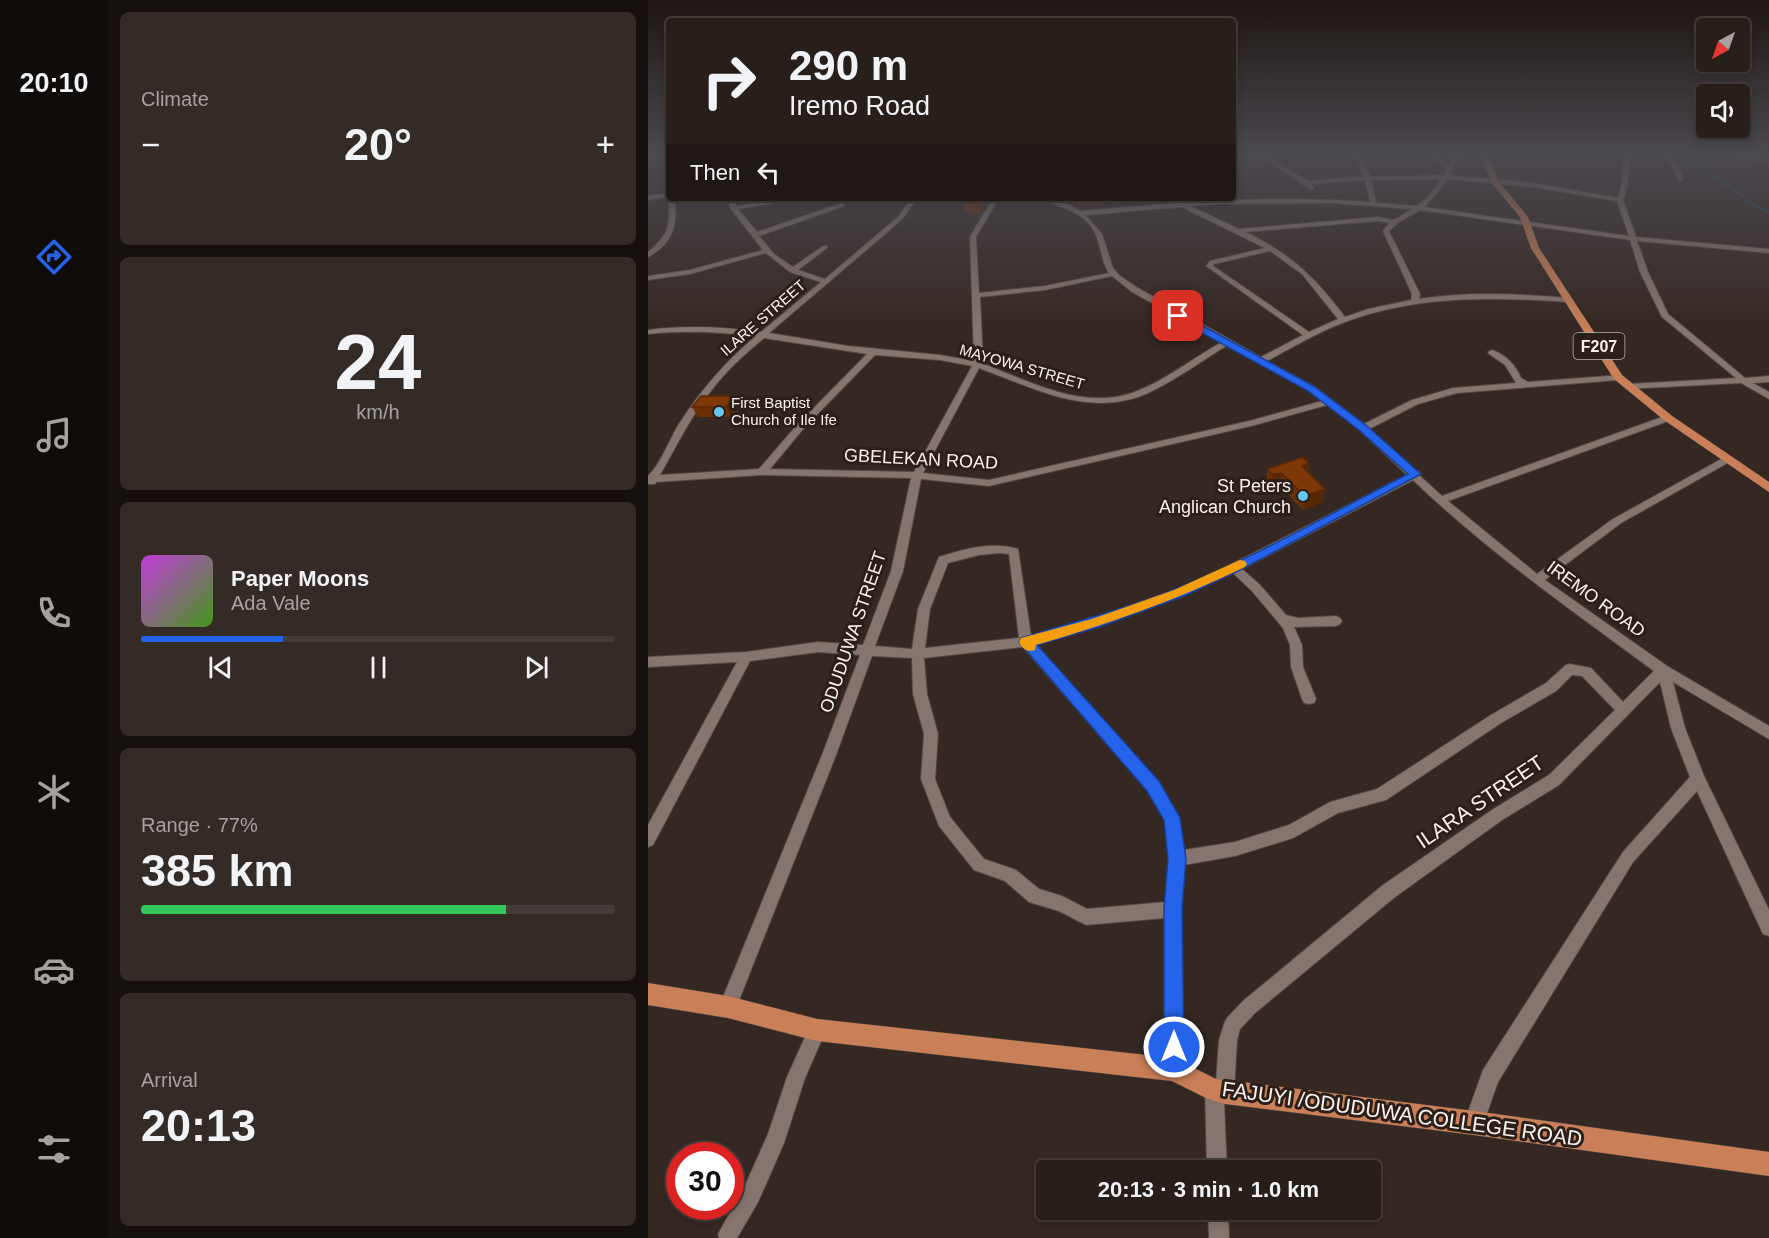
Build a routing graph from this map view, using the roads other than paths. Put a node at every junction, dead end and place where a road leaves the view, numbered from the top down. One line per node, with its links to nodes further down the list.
1 (1081, 213): 23 (street)
2 (673, 214): 21 (street)
3 (738, 214): 15 (street)
4 (817, 214): 15 (street)
5 (902, 214): 25 (street, ILARE STREET)
6 (987, 214): 26 (street, ODUDUWA STREET)
7 (1200, 214): 14 (street)
8 (1408, 214): 12 (street)
9 (1454, 214): 13 (street)
10 (1519, 214): 13 (main road, F207)
11 (1624, 214): 16 (street)
12 (1393, 222): 14 (street); 27 (street)
13 (1528, 226): 16 (street); 28 (main road, F207)
14 (1236, 231): 18 (street)
15 (755, 235): 20 (street)
16 (1632, 239): 19 (street); 40 (street)
17 (825, 246): 22 (street)
18 (1269, 249): 29 (street); 32 (street)
19 (1769, 251)
20 (766, 252): 22 (street); 24 (street)
21 (648, 255)
22 (792, 272): 25 (street)
23 (1113, 274): 26 (street); 33 (street, IREMO ROAD)
24 (648, 278)
25 (825, 281): 31 (street, ILARE STREET)
26 (975, 295): 37 (street, ODUDUWA STREET)
27 (1415, 300): 28 (street); 29 (street)
28 (1569, 300): 38 (main road, F207)
29 (1343, 320): 32 (street)
30 (648, 332): 31 (street, MAYOWA STREET)
31 (762, 336): 34 (street, MAYOWA STREET); 51 (street, ILARE STREET)
32 (1310, 336): 36 (street)
33 (1226, 343): 36 (street, IREMO ROAD); 37 (street, MAYOWA STREET)
34 (873, 352): 37 (street, MAYOWA STREET); 48 (street)
35 (1492, 352): 41 (street)
36 (1260, 361): 44 (street, IREMO ROAD)
37 (976, 365): 50 (street, ODUDUWA STREET)
38 (1618, 377): 41 (street); 42 (main road, F207)
39 (1769, 379): 40 (street)
40 (1744, 381): 42 (street); 43 (street)
41 (1525, 383): 46 (street)
42 (1629, 387): 45 (main road, F207)
43 (1769, 396)
44 (1328, 402): 46 (street, IREMO ROAD); 50 (street, GBELEKAN ROAD)
45 (1668, 418): 47 (main road, F207); 53 (street)
46 (1363, 428): 49 (street, IREMO ROAD)
47 (1728, 459): 52 (main road, F207); 55 (street)
48 (762, 472): 50 (street, GBELEKAN ROAD); 51 (street, GBELEKAN ROAD)
49 (1416, 474): 53 (street, IREMO ROAD); 54 (street)
50 (917, 475): 59 (street, ODUDUWA STREET)
51 (650, 482)
52 (1769, 488)
53 (1440, 500): 55 (street, IREMO ROAD)
54 (1234, 568): 56 (street); 58 (street)
55 (1537, 580): 63 (street, IREMO ROAD)
56 (1283, 619): 57 (street); 64 (street)
57 (1336, 621)
58 (1026, 642): 60 (street); 60 (street); 69 (street)
59 (866, 650): 60 (street); 61 (street); 73 (street, ODUDUWA STREET)
60 (918, 654): 70 (street)
61 (746, 657): 62 (street); 68 (street)
62 (648, 662)
63 (1664, 670): 65 (street, ILARA STREET); 66 (street, IREMO ROAD); 67 (street)
64 (1309, 699)
65 (1624, 711): 69 (street); 76 (street, ILARA STREET)
66 (1769, 734)
67 (1698, 779): 71 (street); 77 (street)
68 (648, 840)
69 (1177, 859): 70 (street)
70 (1173, 909): 75 (street)
71 (1769, 928)
72 (648, 994): 73 (main road, FAJUYI /ODUDUWA COLLEGE ROAD)
73 (728, 1007): 74 (main road, FAJUYI /ODUDUWA COLLEGE ROAD)
74 (817, 1030): 75 (main road, FAJUYI /ODUDUWA COLLEGE ROAD); 81 (street)
75 (1174, 1070): 76 (main road, FAJUYI /ODUDUWA COLLEGE ROAD)
76 (1220, 1091): 77 (main road, FAJUYI /ODUDUWA COLLEGE ROAD); 78 (street, ILARA STREET)
77 (1474, 1123): 79 (main road, FAJUYI /ODUDUWA COLLEGE ROAD)
78 (1217, 1160)
79 (1769, 1164)
80 (1218, 1220): 82 (street)
81 (728, 1234)
82 (1219, 1238)

